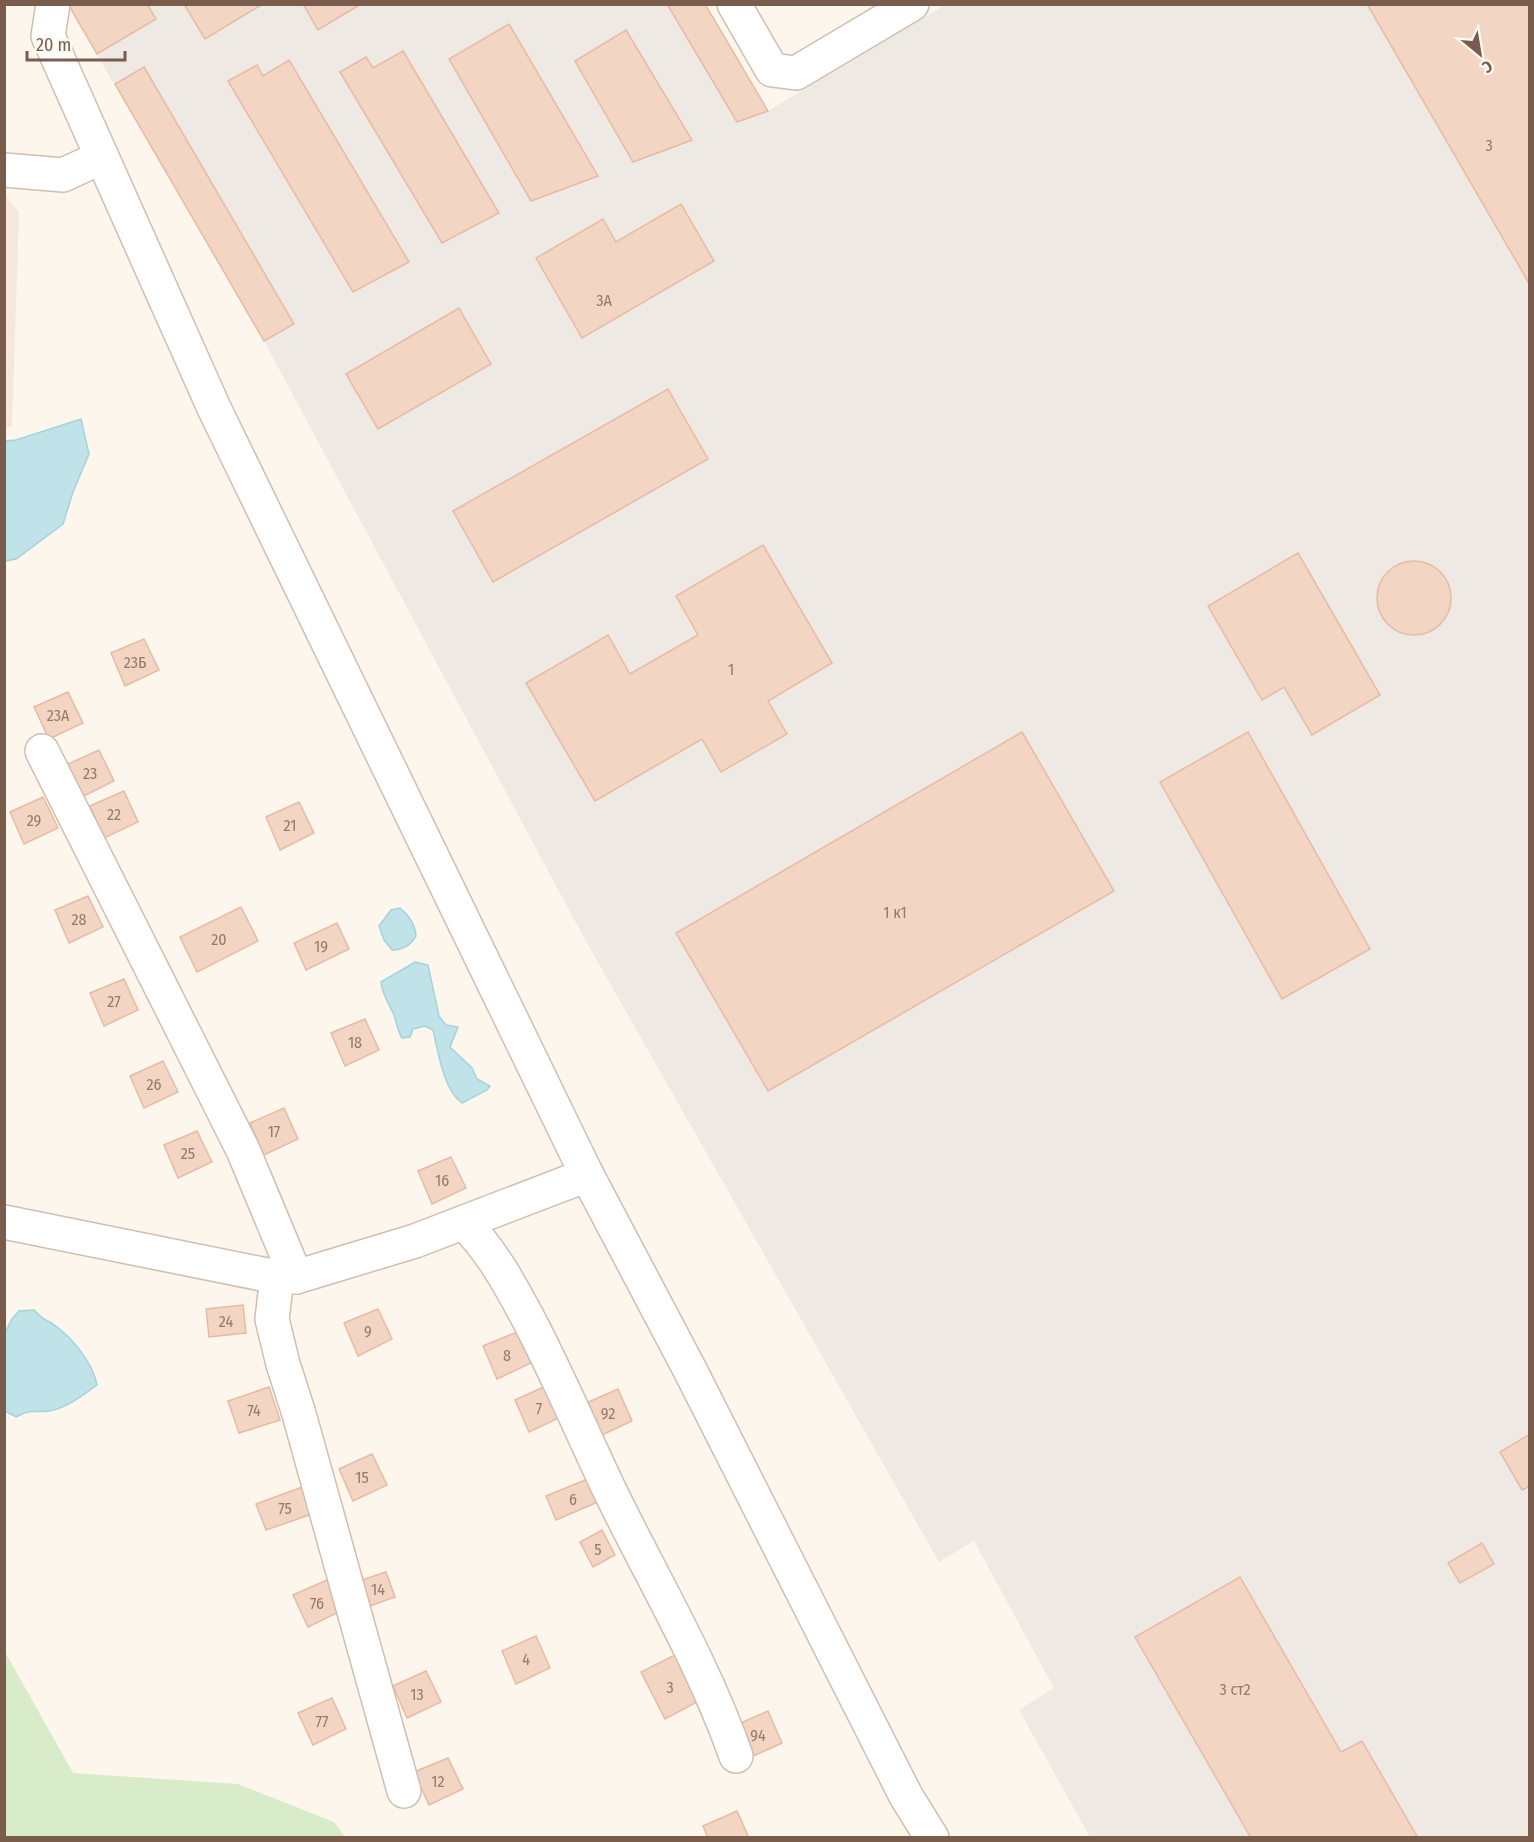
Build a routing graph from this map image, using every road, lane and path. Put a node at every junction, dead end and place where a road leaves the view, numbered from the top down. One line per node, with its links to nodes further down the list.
1 (53, 4): 4 (lane)
2 (734, 4): 3 (lane)
3 (912, 4)
4 (102, 157): 5 (lane); 7 (lane)
5 (4, 170)
6 (42, 751): 10 (lane)
7 (587, 1175): 9 (lane); 13 (lane)
8 (4, 1222): 10 (lane)
9 (464, 1222): 10 (lane); 11 (lane)
10 (287, 1277): 12 (lane)
11 (736, 1756)
12 (404, 1791)
13 (932, 1838)

